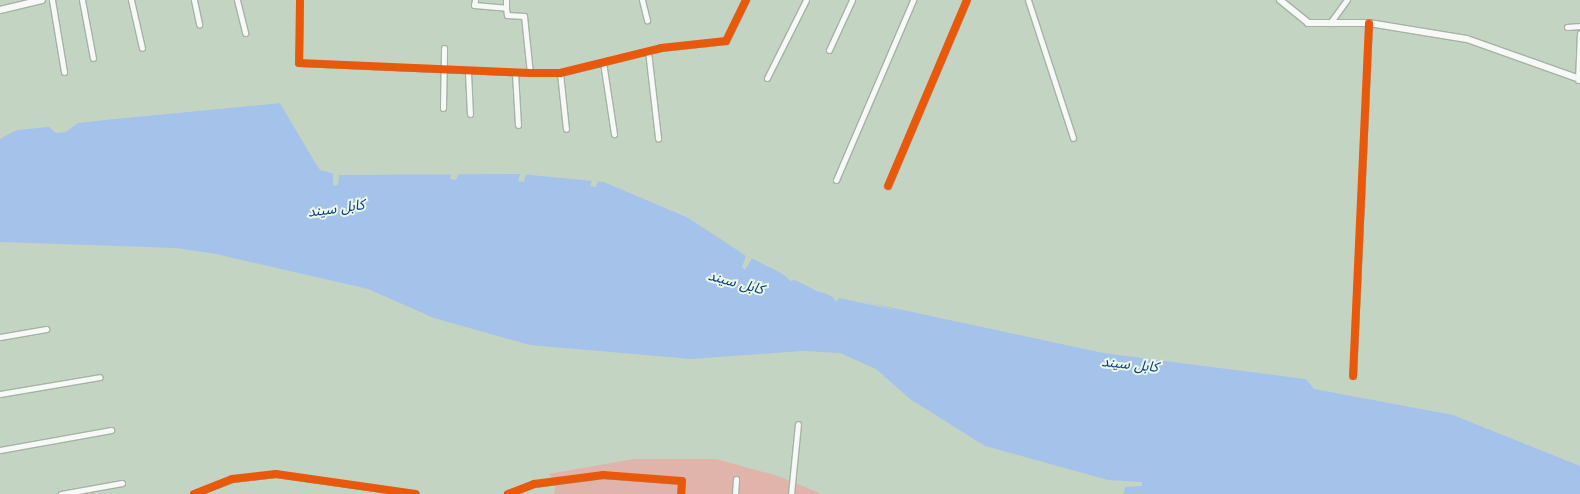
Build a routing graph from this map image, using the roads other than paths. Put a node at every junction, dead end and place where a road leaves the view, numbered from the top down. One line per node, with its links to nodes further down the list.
1 (42, 0): 20 (street)
2 (52, 0): 35 (street)
3 (83, 0): 3 (street)
4 (131, 0): 29 (street)
5 (194, 0): 24 (street)
6 (237, 0): 27 (street)
7 (300, 0): 34 (street)
8 (475, 0): 19 (street)
9 (506, 0): 19 (street)
10 (642, 0): 21 (street)
11 (746, 0): 32 (street)
12 (806, 0): 40 (street)
13 (852, 0): 31 (street)
14 (913, 0): 49 (street)
15 (967, 0): 50 (street)
16 (1028, 0): 48 (street)
17 (1280, 0): 22 (street)
18 (1347, 0): 22 (street)
19 (506, 8): 38 (street)
20 (0, 10)
21 (647, 20)
22 (1330, 23): 23 (street)
23 (1369, 23): 41 (street); 54 (street)
24 (199, 24)
25 (1580, 26): 26 (street)
26 (1568, 27)
27 (245, 33)
28 (1580, 33): 41 (street)
29 (142, 48)
30 (444, 48): 34 (street)
31 (829, 50)
32 (648, 51): 33 (street); 47 (street)
33 (603, 62): 39 (street); 46 (street)
34 (442, 71): 36 (street); 42 (street)
35 (64, 72)
36 (468, 72): 37 (street); 43 (street)
37 (515, 73): 38 (street); 44 (street)
38 (530, 73): 39 (street)
39 (560, 73): 45 (street)
40 (767, 78)
41 (1579, 80)
42 (443, 108)
43 (470, 114)
44 (518, 125)
45 (566, 130)
46 (614, 134)
47 (658, 138)
48 (1073, 138)
49 (836, 180)
50 (888, 186)
51 (46, 328): 52 (street)
52 (0, 337)
53 (100, 376): 55 (street)
54 (1353, 376)
55 (0, 394)
56 (798, 424): 67 (street)
57 (111, 430): 58 (street)
58 (0, 450)
59 (736, 479): 66 (street)
60 (122, 483): 61 (street)
61 (61, 494)
62 (194, 494): 63 (street)
63 (416, 494)
64 (508, 494): 65 (street)
65 (681, 494)
66 (735, 494)
67 (791, 494)

